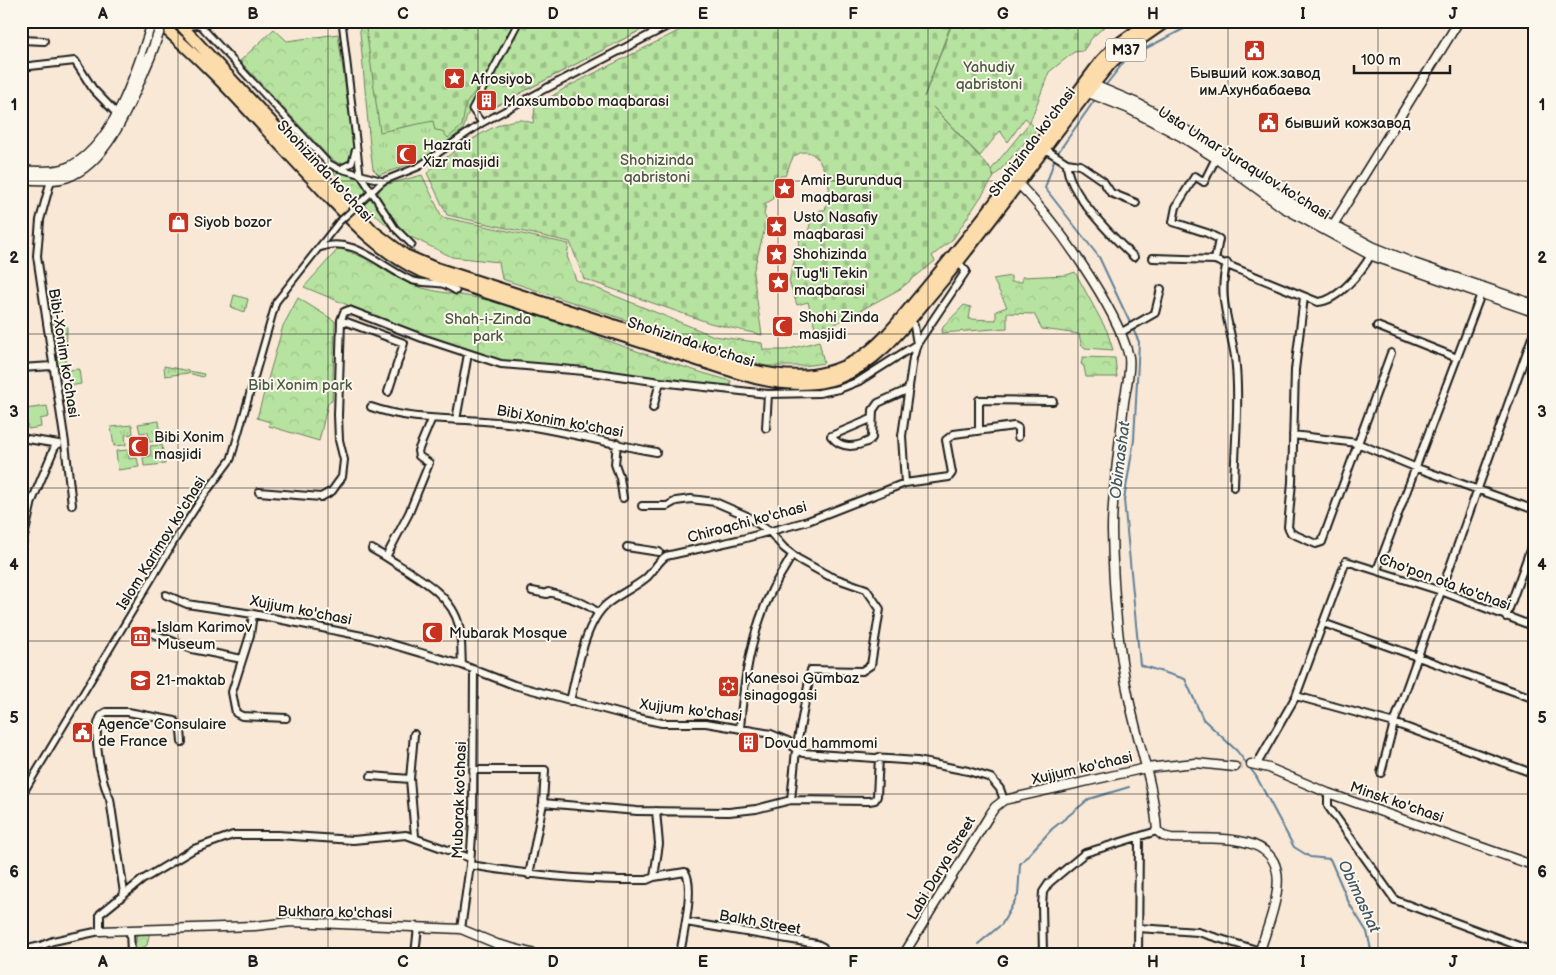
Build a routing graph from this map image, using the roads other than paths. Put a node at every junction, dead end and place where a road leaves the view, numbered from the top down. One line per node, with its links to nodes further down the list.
1 (155, 21): 12 (main road); 49 (main road, Shohizinda ko'chasi)
2 (163, 21): 12 (main road, bridge)
3 (342, 21): 19 (street)
4 (518, 21): 18 (street)
5 (677, 21): 15 (street, Islom Karimov ko'chasi)
6 (1150, 21): 14 (main road, Shohizinda ko'chasi / M37)
7 (1167, 21): 14 (main road, Shohizinda ko'chasi / M37)
8 (1459, 21): 32 (street)
9 (180, 24): 23 (street); 29 (main road, Shohizinda ko'chasi)
10 (21, 40): 11 (street)
11 (44, 41)
12 (146, 55): 16 (main road)
13 (21, 67): 17 (street)
14 (1086, 87): 20 (main road, Shohizinda ko'chasi); 21 (main road, Usta Umar Juraqulov ko'chasi); 29 (main road, Shohizinda ko'chasi); 32 (main road, Usta Umar Juraqulov ko'chasi)
15 (547, 88): 18 (street, Islom Karimov ko'chasi)
16 (129, 94): 17 (main road); 27 (main road)
17 (117, 114): 24 (main road)
18 (482, 123): 28 (street, Islom Karimov ko'chasi)
19 (356, 144): 23 (street); 25 (street)
20 (1048, 152): 22 (street); 29 (main road, Shohizinda ko'chasi)
21 (1216, 158): 32 (main road, Usta Umar Juraqulov ko'chasi); 38 (street)
22 (1065, 162): 31 (street); 36 (street)
23 (337, 168): 25 (street)
24 (21, 171)
25 (360, 174): 28 (street); 30 (street)
26 (21, 179): 27 (main road)
27 (52, 180): 58 (street, Bibi-Xonim ko'chasi)
28 (383, 181): 30 (street, Islom Karimov ko'chasi)
29 (1015, 181): 39 (main road, Shohizinda ko'chasi); 53 (street)
30 (372, 190): 33 (street); 34 (street, Islom Karimov ko'chasi, bridge)
31 (1136, 203)
32 (1330, 229): 35 (main road, Usta Umar Juraqulov ko'chasi); 47 (main road, Usta Umar Juraqulov ko'chasi)
33 (412, 245)
34 (316, 250): 43 (street); 130 (street, Islom Karimov ko'chasi)
35 (1371, 255): 45 (main road, Usta Umar Juraqulov ko'chasi); 46 (street)
36 (1134, 257)
37 (1153, 258): 38 (street)
38 (1216, 260): 40 (street)
39 (958, 262): 41 (main road, Shohizinda ko'chasi); 44 (street)
40 (1227, 263): 46 (street); 82 (street)
41 (939, 285): 44 (street); 49 (main road, Shohizinda ko'chasi)
42 (1161, 289): 53 (street)
43 (456, 291)
44 (951, 294): 54 (street)
45 (1481, 294): 48 (main road, Usta Umar Juraqulov ko'chasi); 57 (street)
46 (1304, 297): 72 (street)
47 (1535, 305)
48 (1535, 312)
49 (910, 319): 54 (street)
50 (341, 320): 56 (street); 62 (street); 84 (street)
51 (1377, 326): 57 (street)
52 (1535, 330): 83 (street)
53 (1120, 333): 123 (street)
54 (917, 344): 61 (street); 63 (street)
55 (1391, 353): 76 (street)
56 (468, 354): 60 (street); 69 (street)
57 (1457, 358): 80 (street)
58 (52, 366): 59 (street); 75 (street, Bibi-Xonim ko'chasi)
59 (21, 368)
60 (660, 382): 63 (street); 66 (street)
61 (908, 389): 67 (street); 81 (street)
62 (388, 392)
63 (768, 394): 70 (street)
64 (1053, 400): 71 (street)
65 (371, 407): 68 (street, Bibi Xonim ko'chasi)
66 (653, 408)
67 (871, 419): 67 (street)
68 (431, 420): 69 (street, Bibi Xonim ko'chasi); 96 (street)
69 (456, 420): 78 (street, Bibi Xonim ko'chasi)
70 (766, 428)
71 (979, 430): 73 (street); 81 (street)
72 (1293, 435): 76 (street); 76 (street)
73 (1018, 437)
74 (21, 438): 77 (street)
75 (66, 443): 77 (street); 86 (street, Bibi-Xonim ko'chasi)
76 (1357, 443): 80 (street)
77 (56, 444): 93 (street)
78 (617, 444): 79 (street, Bibi Xonim ko'chasi); 85 (street)
79 (656, 452)
80 (1417, 468): 83 (street); 97 (street)
81 (905, 483): 89 (street, Chiroqchi ko'chasi)
82 (1234, 487)
83 (1477, 488): 88 (street); 99 (street)
84 (259, 492)
85 (623, 498)
86 (72, 505)
87 (642, 506): 89 (street)
88 (1535, 510)
89 (769, 531): 95 (street); 101 (street, Chiroqchi ko'chasi)
90 (1535, 536): 103 (street)
91 (627, 547): 94 (street)
92 (372, 549): 96 (street)
93 (21, 550)
94 (659, 552)
95 (792, 555): 116 (street); 119 (street)
96 (386, 557): 109 (street)
97 (1377, 570): 99 (street, Cho'pon ota ko'chasi); 104 (street, Cho'pon ota ko'chasi)
98 (532, 591): 101 (street)
99 (1441, 591): 103 (street, Cho'pon ota ko'chasi); 107 (street)
100 (166, 594): 102 (street, Xujjum ko'chasi)
101 (598, 613): 113 (street, Chiroqchi ko'chasi)
102 (253, 614): 108 (street); 109 (street, Xujjum ko'chasi)
103 (1506, 617): 105 (street, Cho'pon ota ko'chasi)
104 (1323, 623): 107 (street); 111 (street)
105 (1535, 627)
106 (154, 634): 108 (street)
107 (1417, 656): 112 (street); 115 (street)
108 (242, 660): 114 (street)
109 (462, 665): 110 (street, Xujjum ko'chasi)
110 (474, 671): 113 (street, Xujjum ko'chasi); 124 (street, Muborak ko'chasi)
111 (1296, 696): 115 (street); 121 (street)
112 (1535, 699)
113 (570, 701): 116 (street, Xujjum ko'chasi)
114 (286, 718)
115 (1394, 723): 125 (street); 126 (street)
116 (740, 729): 119 (street, Xujjum ko'chasi)
117 (414, 734): 128 (street)
118 (182, 742): 142 (street)
119 (796, 750): 120 (street, Xujjum ko'chasi); 131 (street)
120 (879, 757): 131 (street); 132 (street, Xujjum ko'chasi)
121 (1254, 764): 129 (street, Minsk ko'chasi)
122 (1235, 766): 123 (street)
123 (1146, 768): 132 (street, Xujjum ko'chasi); 135 (street)
124 (473, 770): 133 (street); 138 (street, Muborak ko'chasi)
125 (1380, 773)
126 (1535, 774)
127 (371, 776): 128 (street)
128 (410, 779): 136 (street)
129 (1328, 793): 139 (street, Minsk ko'chasi); 153 (street)
130 (21, 796)
131 (791, 800): 134 (street)
132 (1004, 800): 161 (street, Labi Darya Street)
133 (543, 802): 134 (street); 140 (street)
134 (656, 811): 141 (street)
135 (1157, 831): 137 (street); 154 (street)
136 (415, 836): 138 (street); 142 (street)
137 (1139, 837): 145 (street); 162 (street)
138 (470, 862): 140 (street); 146 (street, Muborak ko'chasi)
139 (1535, 866)
140 (529, 875): 141 (street)
141 (654, 876): 143 (street)
142 (124, 893): 148 (street)
143 (686, 922): 155 (street, Balkh Street); 160 (street)
144 (418, 928): 146 (street, Bukhara ko'chasi); 147 (street, Bukhara ko'chasi); 157 (street)
145 (1138, 928): 154 (street); 163 (street)
146 (461, 929): 150 (street, Bukhara ko'chasi)
147 (130, 930): 148 (street, Bukhara ko'chasi); 156 (street)
148 (100, 931): 151 (street)
149 (1535, 943): 153 (street)
150 (497, 944): 158 (street); 159 (street, Bukhara ko'chasi)
151 (43, 946): 152 (street)
152 (21, 950)
153 (1533, 951)
154 (1259, 952)
155 (825, 953)
156 (131, 954)
157 (415, 954)
158 (497, 954)
159 (535, 954)
160 (680, 954)
161 (904, 954)
162 (1043, 954)
163 (1138, 954)

